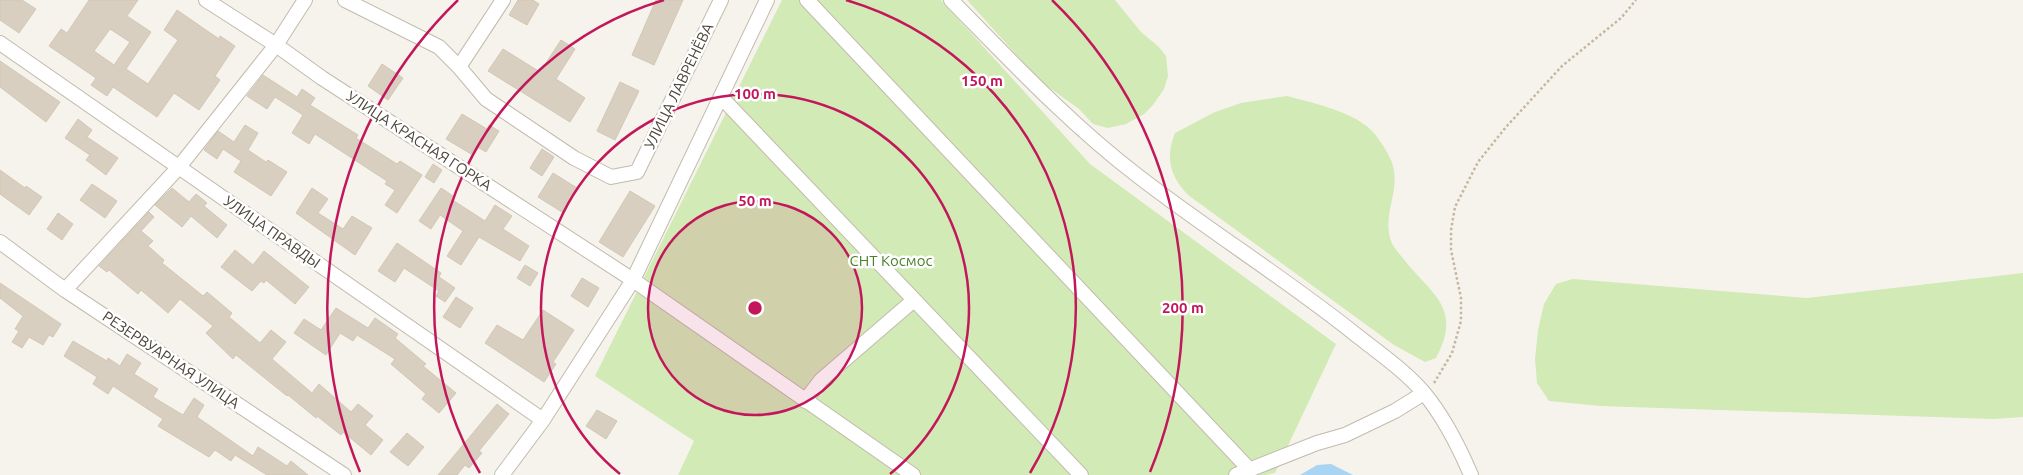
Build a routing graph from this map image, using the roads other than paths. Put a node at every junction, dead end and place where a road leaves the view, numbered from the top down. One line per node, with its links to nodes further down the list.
1 (206, 0): 10 (street, УЛИЦА КРАСНАЯ ГОРКА)
2 (305, 0): 10 (street)
3 (345, 0): 11 (street)
4 (503, 0): 11 (street)
5 (722, 0): 11 (street, УЛИЦА ЛАВРЕНЁВА)
6 (768, 0): 12 (street)
7 (807, 0): 21 (street)
8 (951, 0): 18 (street)
9 (0, 43): 13 (street, УЛИЦА ПРАВДЫ)
10 (276, 45): 13 (street); 15 (street, УЛИЦА КРАСНАЯ ГОРКА)
11 (460, 67)
12 (721, 97): 15 (street); 17 (street)
13 (179, 167): 16 (street); 20 (street, УЛИЦА ПРАВДЫ)
14 (0, 242): 16 (street, РЕЗЕРВУАРНАЯ УЛИЦА)
15 (633, 280): 19 (street, УЛИЦА КРАСНАЯ ГОРКА); 20 (street)
16 (66, 290): 22 (street, РЕЗЕРВУАРНАЯ УЛИЦА)
17 (914, 300): 19 (street); 25 (street)
18 (1424, 394): 21 (street); 27 (street)
19 (805, 401): 24 (street, УЛИЦА КРАСНАЯ ГОРКА)
20 (543, 420): 23 (street)
21 (1250, 470): 26 (street)
22 (344, 475)
23 (502, 475)
24 (913, 475)
25 (1081, 475)
26 (1236, 475)
27 (1471, 475)

